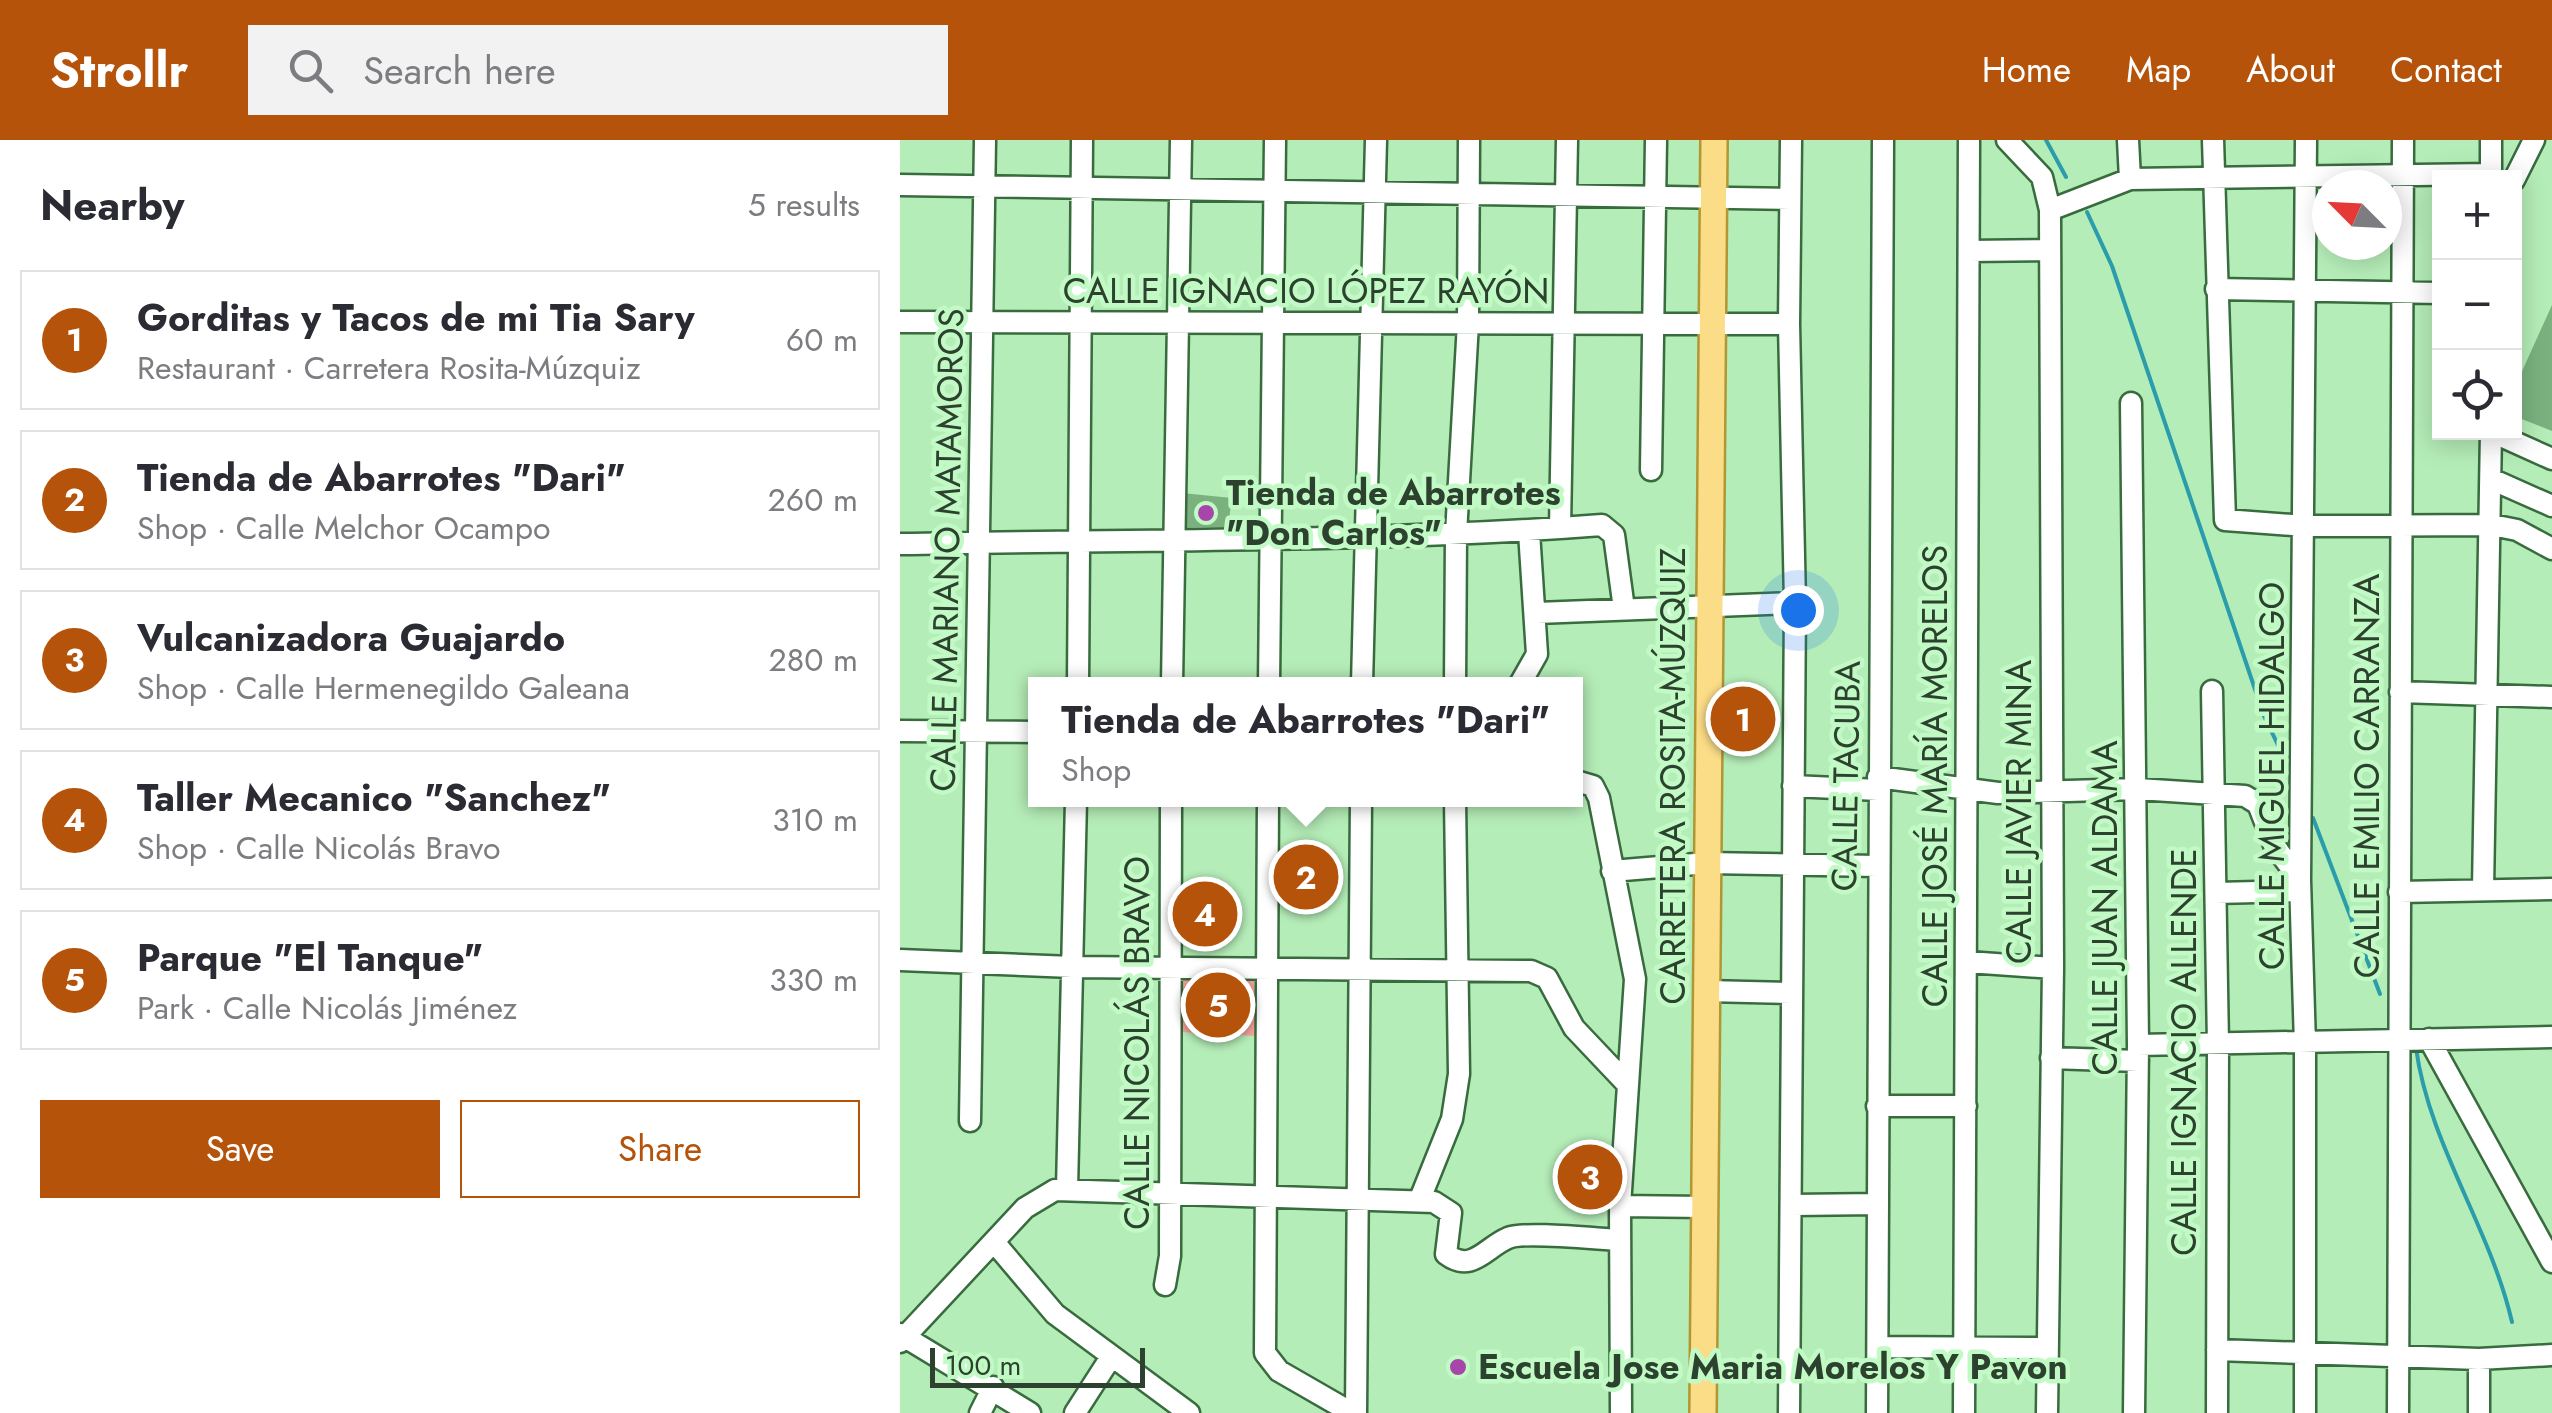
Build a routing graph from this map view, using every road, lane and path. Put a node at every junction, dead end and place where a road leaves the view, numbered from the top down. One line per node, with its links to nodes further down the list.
1 (985, 140): 30 (street, CALLE MARIANO MATAMOROS)
2 (1082, 140): 31 (street)
3 (1181, 140): 32 (street)
4 (1275, 140): 33 (street)
5 (1376, 140): 34 (street)
6 (1469, 140): 35 (street)
7 (1567, 140): 36 (street)
8 (1656, 140): 37 (street)
9 (1714, 140): 38 (main road, CARRETERA ROSITA-MÚZQUIZ)
10 (1791, 140): 39 (street)
11 (1883, 140): 97 (street, CALLE TACUBA)
12 (1969, 140): 42 (street, CALLE JOSÉ MARÍA MORELOS)
13 (2007, 140): 40 (street)
14 (2128, 140): 27 (street)
15 (2213, 140): 28 (street)
16 (2306, 140): 23 (street, CALLE MIGUEL HIDALGO)
17 (2403, 140): 20 (street, CALLE EMILIO CARRANZA)
18 (2491, 140): 21 (street)
19 (2534, 140): 22 (street)
20 (2401, 170)
21 (2490, 170)
22 (2519, 170)
23 (2306, 176): 24 (street); 28 (street); 45 (street, CALLE MIGUEL HIDALGO)
24 (2312, 176)
25 (2402, 176): 26 (street)
26 (2432, 176)
27 (2130, 178): 28 (street); 40 (street)
28 (2213, 178): 44 (street)
29 (900, 185): 30 (street)
30 (984, 187): 31 (street); 49 (street, CALLE MARIANO MATAMOROS)
31 (1082, 189): 32 (street); 51 (street)
32 (1180, 190): 33 (street); 52 (street)
33 (1274, 191): 34 (street); 53 (street)
34 (1375, 191): 35 (street); 57 (street)
35 (1468, 192): 36 (street); 50 (street)
36 (1568, 192): 37 (street); 55 (street)
37 (1655, 194): 38 (street); 56 (street)
38 (1712, 195): 39 (street); 58 (main road, CARRETERA ROSITA-MÚZQUIZ)
39 (1790, 199): 54 (street)
40 (2050, 210): 41 (street, CALLE JAVIER MINA)
41 (2048, 250): 42 (street); 101 (street, CALLE JAVIER MINA)
42 (1969, 251): 99 (street, CALLE JOSÉ MARÍA MORELOS)
43 (2401, 260): 46 (street, CALLE EMILIO CARRANZA)
44 (2216, 289): 45 (street); 67 (street)
45 (2305, 290): 46 (street); 67 (street, CALLE MIGUEL HIDALGO)
46 (2401, 292): 47 (street); 66 (street, CALLE EMILIO CARRANZA)
47 (2432, 293)
48 (900, 322): 49 (street, CALLE IGNACIO LÓPEZ RAYÓN)
49 (982, 322): 51 (street, CALLE IGNACIO LÓPEZ RAYÓN); 76 (street, CALLE MARIANO MATAMOROS)
50 (1468, 323): 55 (street, CALLE IGNACIO LÓPEZ RAYÓN); 57 (street, CALLE IGNACIO LÓPEZ RAYÓN); 71 (street)
51 (1078, 324): 52 (street, CALLE IGNACIO LÓPEZ RAYÓN); 75 (street)
52 (1176, 324): 53 (street, CALLE IGNACIO LÓPEZ RAYÓN); 73 (street)
53 (1273, 324): 57 (street, CALLE IGNACIO LÓPEZ RAYÓN); 72 (street)
54 (1789, 324): 58 (street, CALLE IGNACIO LÓPEZ RAYÓN); 79 (street)
55 (1565, 325): 56 (street, CALLE IGNACIO LÓPEZ RAYÓN); 69 (street)
56 (1655, 325): 58 (street, CALLE IGNACIO LÓPEZ RAYÓN); 63 (street)
57 (1373, 326): 74 (street)
58 (1712, 326): 80 (main road, CARRETERA ROSITA-MÚZQUIZ)
59 (2131, 403): 100 (street, CALLE JUAN ALDAMA)
60 (2491, 440): 64 (street)
61 (2508, 440): 62 (street)
62 (2552, 460)
63 (1651, 470)
64 (2491, 479): 65 (street); 68 (street)
65 (2552, 506)
66 (2400, 525): 67 (street); 68 (street); 90 (street, CALLE EMILIO CARRANZA)
67 (2305, 526): 112 (street, CALLE MIGUEL HIDALGO)
68 (2492, 526): 78 (street); 91 (street)
69 (1560, 528): 70 (street); 81 (street)
70 (1529, 532): 71 (street); 82 (street)
71 (1456, 534): 74 (street); 87 (street)
72 (1271, 536): 73 (street); 74 (street); 85 (street)
73 (1174, 537): 75 (street); 84 (street)
74 (1365, 539): 86 (street)
75 (1080, 540): 76 (street); 83 (street)
76 (980, 542): 77 (street); 93 (street, CALLE MARIANO MATAMOROS)
77 (900, 544)
78 (2552, 548)
79 (1794, 603): 80 (street); 98 (street)
80 (1709, 606): 81 (street); 108 (main road, CARRETERA ROSITA-MÚZQUIZ)
81 (1624, 608): 82 (street)
82 (1537, 613): 88 (street)
83 (1078, 677)
84 (1172, 677)
85 (1269, 677)
86 (1362, 677)
87 (1455, 677)
88 (1525, 677)
89 (2212, 691): 102 (street, CALLE IGNACIO ALLENDE)
90 (2400, 692): 91 (street); 115 (street, CALLE EMILIO CARRANZA)
91 (2487, 694): 92 (street); 114 (street)
92 (2552, 697)
93 (978, 730): 94 (street); 95 (street); 118 (street, CALLE MARIANO MATAMOROS)
94 (900, 732)
95 (1028, 732)
96 (1584, 784): 111 (street)
97 (1878, 784): 98 (street); 99 (street); 110 (street, CALLE TACUBA)
98 (1793, 786): 109 (street)
99 (1966, 789): 101 (street); 119 (street, CALLE JOSÉ MARÍA MORELOS)
100 (2138, 789): 101 (street); 102 (street); 133 (street, CALLE JUAN ALDAMA)
101 (2051, 792): 122 (street, CALLE JAVIER MINA)
102 (2214, 794): 112 (street); 116 (street, CALLE IGNACIO ALLENDE)
103 (1076, 807): 120 (street)
104 (1171, 807): 121 (street, CALLE NICOLÁS BRAVO)
105 (1268, 807): 123 (street)
106 (1361, 807): 124 (street)
107 (1455, 807): 125 (street)
108 (1708, 863): 109 (street); 111 (street); 126 (main road, CARRETERA ROSITA-MÚZQUIZ)
109 (1793, 864): 110 (street); 127 (street)
110 (1877, 866): 136 (street, CALLE TACUBA)
111 (1612, 870): 135 (street)
112 (2300, 886): 116 (street); 132 (street, CALLE MIGUEL HIDALGO)
113 (2552, 889): 114 (street)
114 (2483, 890): 115 (street)
115 (2399, 892): 130 (street, CALLE EMILIO CARRANZA)
116 (2216, 893): 131 (street, CALLE IGNACIO ALLENDE)
117 (900, 960): 118 (street)
118 (976, 961): 120 (street); 138 (street, CALLE MARIANO MATAMOROS)
119 (1968, 962): 122 (street); 137 (street, CALLE JOSÉ MARÍA MORELOS)
120 (1072, 967): 121 (street); 139 (street)
121 (1169, 967): 123 (street); 140 (street, CALLE NICOLÁS BRAVO)
122 (2053, 968): 134 (street, CALLE JAVIER MINA)
123 (1266, 969): 124 (street); 141 (street)
124 (1359, 970): 125 (street); 143 (street)
125 (1459, 972): 135 (street); 142 (street)
126 (1706, 992): 127 (street); 147 (main road, CARRETERA ROSITA-MÚZQUIZ)
127 (1791, 994): 145 (street)
128 (2552, 1037): 129 (street)
129 (2430, 1039): 130 (street); 150 (street)
130 (2398, 1040): 132 (street); 160 (street, CALLE EMILIO CARRANZA)
131 (2218, 1045): 132 (street); 133 (street); 156 (street, CALLE IGNACIO ALLENDE)
132 (2305, 1045): 157 (street, CALLE MIGUEL HIDALGO)
133 (2138, 1053): 134 (street); 174 (street, CALLE JUAN ALDAMA)
134 (2051, 1058): 155 (street, CALLE JAVIER MINA)
135 (1628, 1085): 146 (street)
136 (1877, 1106): 137 (street); 144 (street, CALLE TACUBA)
137 (1966, 1106): 153 (street, CALLE JOSÉ MARÍA MORELOS)
138 (970, 1122)
139 (1068, 1189): 140 (street); 149 (street)
140 (1170, 1194): 141 (street); 151 (street, CALLE NICOLÁS BRAVO)
141 (1266, 1199): 143 (street); 167 (street)
142 (1420, 1199): 143 (street); 148 (street)
143 (1357, 1200): 167 (street)
144 (1877, 1204): 145 (street); 154 (street, CALLE TACUBA)
145 (1793, 1205): 170 (street)
146 (1620, 1206): 147 (street); 148 (street)
147 (1706, 1207): 169 (main road, CARRETERA ROSITA-MÚZQUIZ)
148 (1619, 1240): 168 (street)
149 (994, 1242): 152 (street); 159 (street)
150 (2552, 1262)
151 (1165, 1285)
152 (902, 1338): 162 (street)
153 (1964, 1346): 154 (street); 155 (street); 172 (street, CALLE JOSÉ MARÍA MORELOS)
154 (1878, 1347): 171 (street, CALLE TACUBA)
155 (2047, 1348): 173 (street, CALLE JAVIER MINA)
156 (2218, 1350): 157 (street); 175 (street, CALLE IGNACIO ALLENDE)
157 (2305, 1352): 160 (street); 176 (street, CALLE MIGUEL HIDALGO)
158 (2552, 1355): 161 (street)
159 (1111, 1357): 165 (street); 166 (street)
160 (2398, 1357): 161 (street); 177 (street, CALLE EMILIO CARRANZA)
161 (2479, 1359): 178 (street)
162 (994, 1387): 163 (street); 164 (street)
163 (980, 1413)
164 (1030, 1413)
165 (1075, 1413)
166 (1188, 1413)
167 (1354, 1413)
168 (1621, 1413)
169 (1703, 1413)
170 (1789, 1413)
171 (1876, 1413)
172 (1964, 1413)
173 (2047, 1413)
174 (2134, 1413)
175 (2217, 1413)
176 (2305, 1413)
177 (2398, 1413)
178 (2479, 1413)

